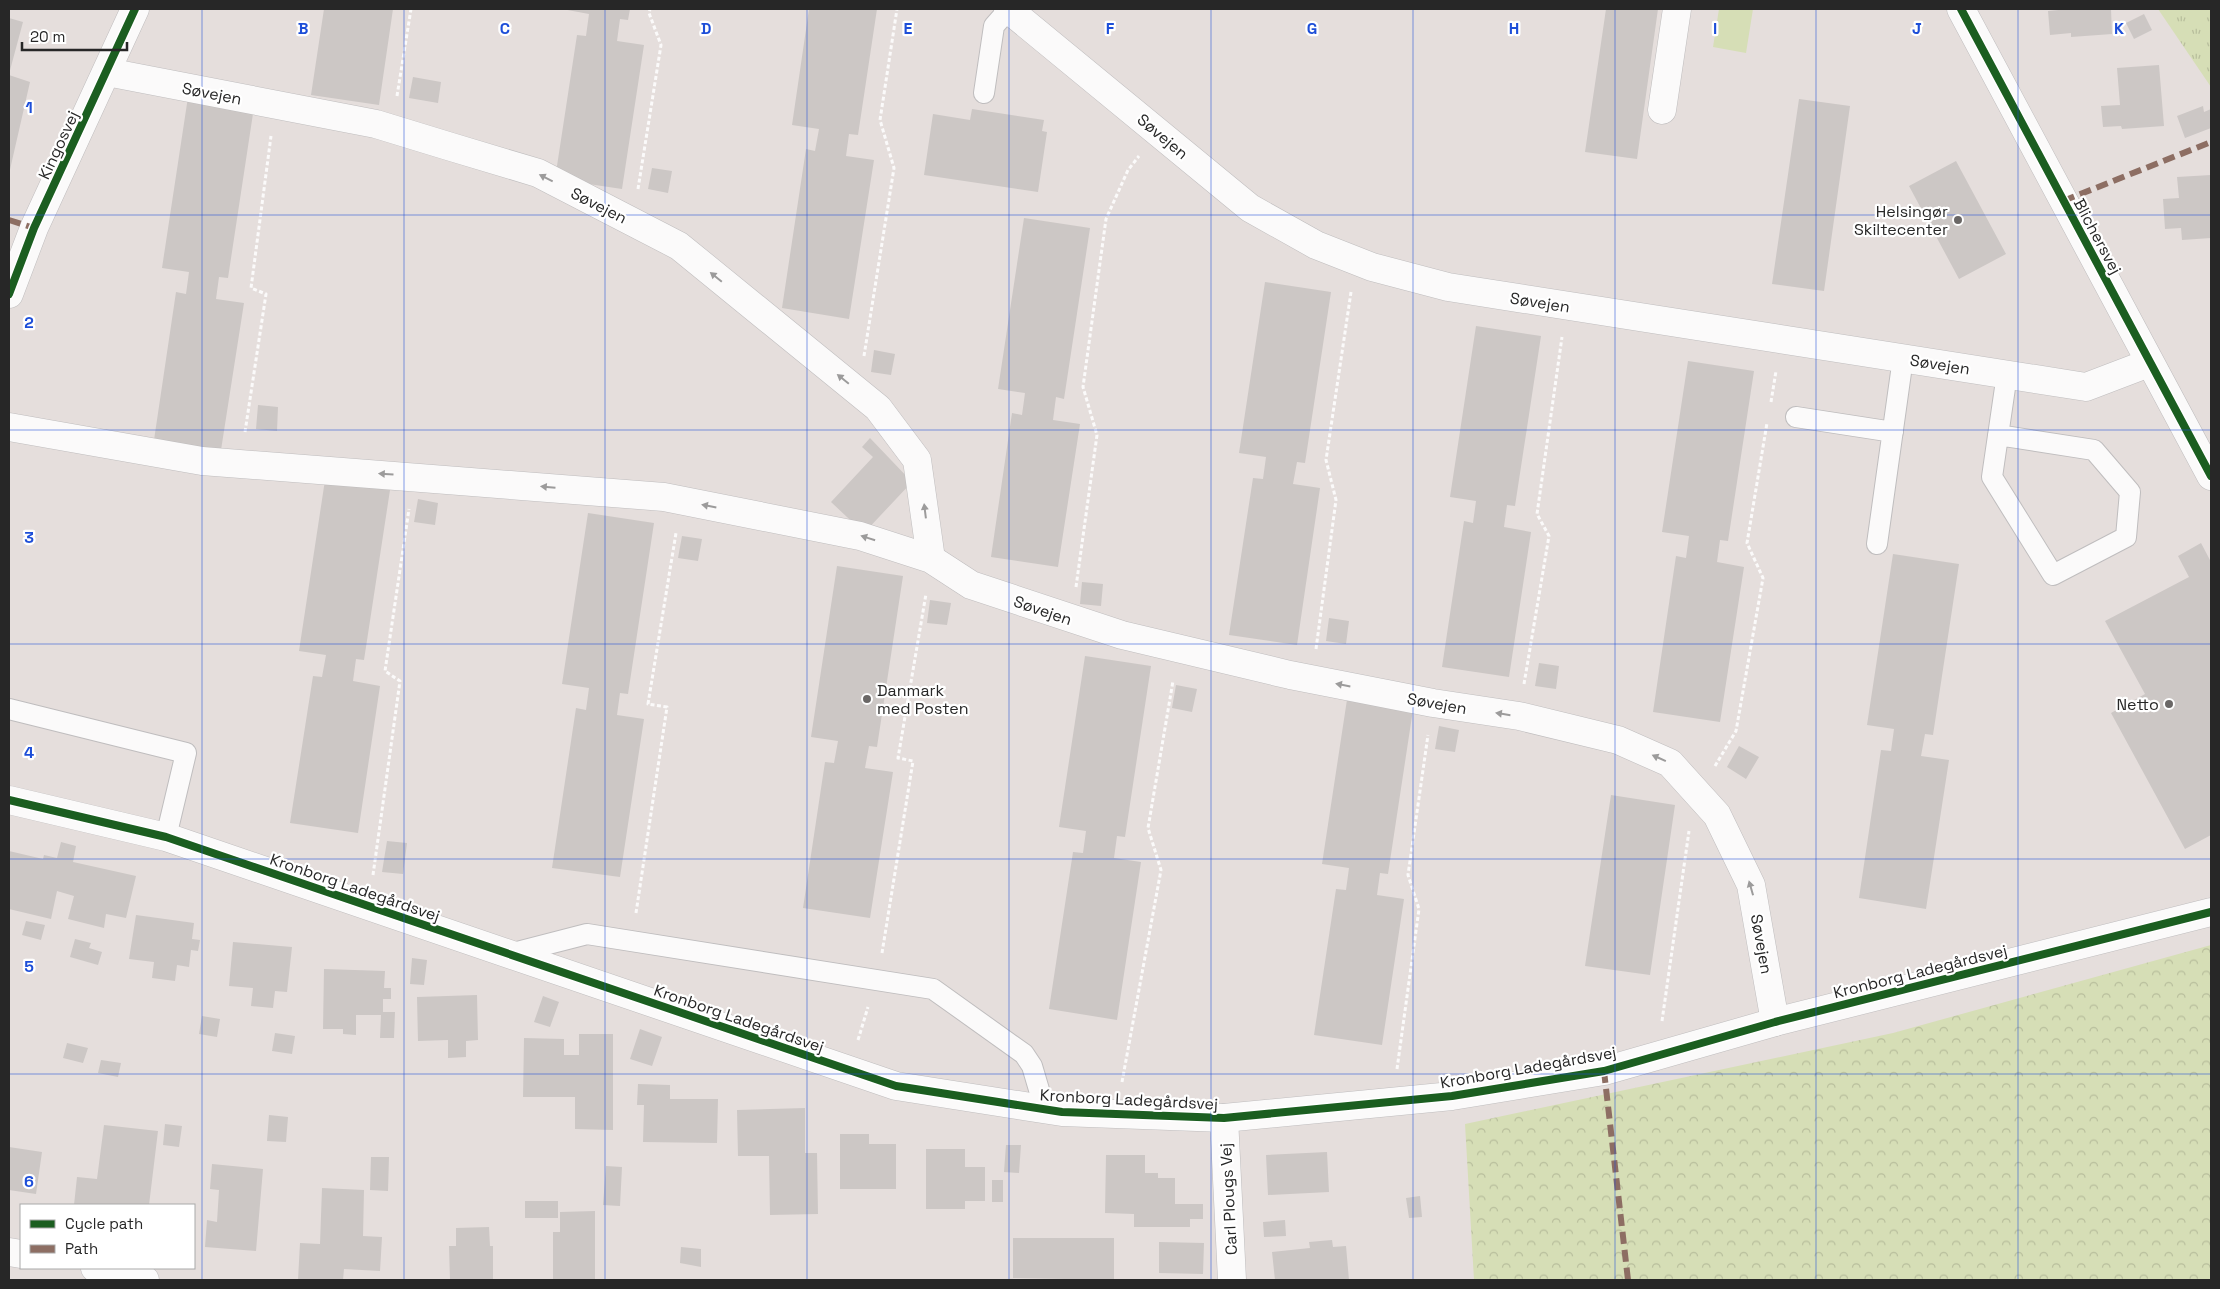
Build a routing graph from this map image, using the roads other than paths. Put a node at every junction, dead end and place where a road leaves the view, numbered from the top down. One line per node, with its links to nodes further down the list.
1 (135, 9): 5 (street, Kingosvej)
2 (1008, 9): 6 (lane); 9 (street, Søvejen)
3 (1677, 9): 7 (street)
4 (1961, 9): 10 (street, Blichersvej)
5 (107, 72): 8 (street, Kingosvej); 18 (street, Søvejen, one-way to 5)
6 (984, 94)
7 (1662, 110)
8 (9, 294)
9 (1903, 358): 11 (street, Søvejen); 14 (lane)
10 (2149, 363): 11 (street, Søvejen); 16 (street, Blichersvej)
11 (2007, 374): 15 (lane)
12 (1796, 417): 14 (lane)
13 (9, 427): 18 (street, Søvejen, one-way to 13)
14 (1892, 432): 17 (lane)
15 (1998, 435): 15 (lane)
16 (2211, 476)
17 (1876, 544)
18 (931, 559): 24 (street, Søvejen, one-way to 18)
19 (9, 709): 21 (lane)
20 (9, 800): 21 (street, Kronborg Ladegårdsvej)
21 (166, 837): 23 (street, Kronborg Ladegårdsvej)
22 (2211, 912): 24 (street, Kronborg Ladegårdsvej)
23 (508, 954): 25 (street, Kronborg Ladegårdsvej); 25 (lane)
24 (1775, 1022): 26 (street, Kronborg Ladegårdsvej)
25 (1045, 1110): 26 (street, Kronborg Ladegårdsvej)
26 (1224, 1118): 29 (street, Carl Plougs Vej)
27 (98, 1269): 28 (street)
28 (145, 1280)
29 (1232, 1280)

